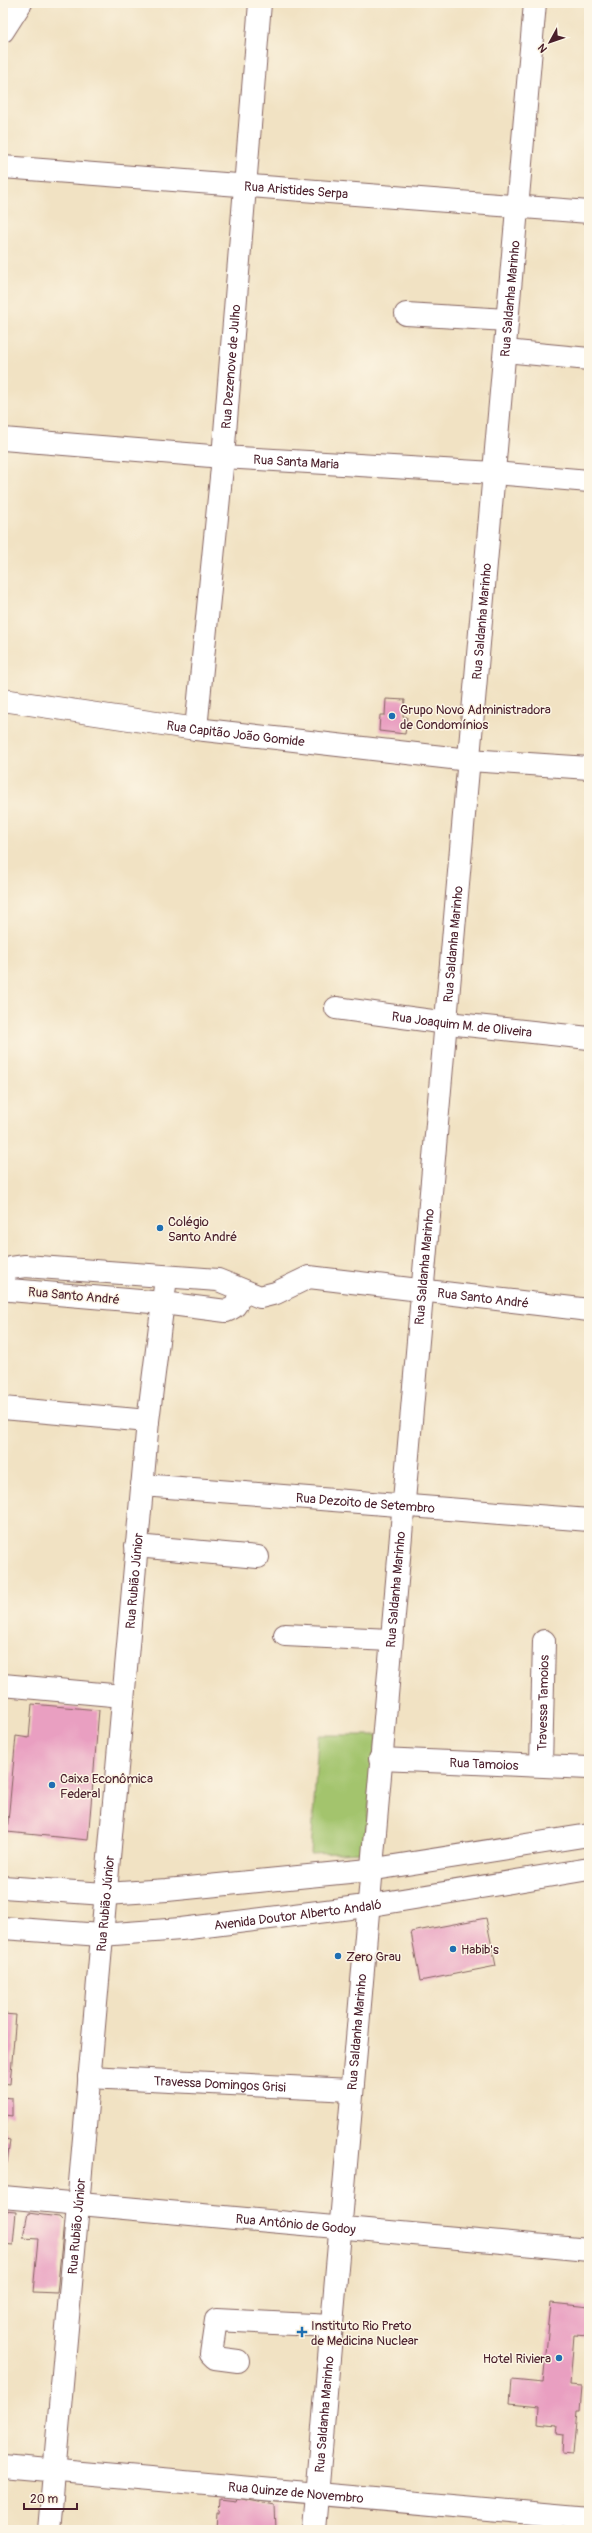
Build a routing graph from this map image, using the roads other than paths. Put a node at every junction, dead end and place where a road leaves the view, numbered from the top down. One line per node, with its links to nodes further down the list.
1 (21, 3): 4 (street)
2 (260, 3): 6 (street, Rua Dezenove de Julho)
3 (535, 3): 7 (street, Rua Saldanha Marinho)
4 (3, 30)
5 (3, 167): 6 (street, Rua Aristides Serpa)
6 (245, 184): 7 (street, Rua Aristides Serpa); 14 (street, Rua Dezenove de Julho)
7 (518, 206): 8 (street, Rua Aristides Serpa); 10 (street, Rua Saldanha Marinho)
8 (589, 212)
9 (406, 314): 10 (street)
10 (508, 320): 11 (street, Rua Saldanha Marinho)
11 (505, 351): 12 (street); 15 (street, Rua Saldanha Marinho)
12 (589, 359)
13 (3, 439): 14 (street, Rua Santa Maria)
14 (223, 457): 15 (street, Rua Santa Maria); 18 (street, Rua Dezenove de Julho)
15 (494, 473): 16 (street, Rua Santa Maria); 19 (street, Rua Saldanha Marinho)
16 (589, 481)
17 (3, 700): 18 (street, Rua Capitão João Gomide)
18 (196, 729): 19 (street, Rua Capitão João Gomide)
19 (470, 760): 20 (street, Rua Capitão João Gomide); 22 (street, Rua Saldanha Marinho)
20 (589, 768)
21 (336, 1008): 22 (street, Rua Joaquim M. de Oliveira)
22 (447, 1023): 23 (street, Rua Joaquim M. de Oliveira); 28 (street, Rua Saldanha Marinho)
23 (589, 1038)
24 (80, 1270): 25 (street, Rua Santo André); 29 (street); 29 (street, Rua Santo André)
25 (129, 1274): 26 (street, Rua Santo André); 30 (street)
26 (166, 1278): 27 (street, Rua Santo André); 31 (street, Rua Rubião Júnior)
27 (240, 1290): 28 (street, Rua Santo André); 31 (street, Rua Santo André)
28 (422, 1291): 32 (street, Rua Santo André); 36 (street, Rua Saldanha Marinho)
29 (75, 1295): 30 (street, Rua Santo André)
30 (127, 1300): 31 (street, Rua Santo André)
31 (163, 1302): 34 (street, Rua Rubião Júnior)
32 (589, 1310)
33 (3, 1408): 34 (street)
34 (148, 1421): 35 (street, Rua Rubião Júnior)
35 (142, 1485): 36 (street, Rua Dezoito de Setembro); 38 (street, Rua Rubião Júnior)
36 (403, 1505): 37 (street, Rua Dezoito de Setembro); 41 (street, Rua Saldanha Marinho)
37 (589, 1520)
38 (136, 1546): 39 (street); 44 (street, Rua Rubião Júnior)
39 (258, 1556)
40 (285, 1635): 41 (street)
41 (390, 1640): 45 (street, Rua Saldanha Marinho)
42 (544, 1641): 46 (street, Travessa Tamoios)
43 (3, 1685): 44 (street)
44 (123, 1696): 52 (street, Rua Rubião Júnior)
45 (380, 1759): 46 (street, Rua Tamoios); 50 (street, Rua Saldanha Marinho)
46 (541, 1766): 47 (street, Rua Tamoios)
47 (589, 1768)
48 (589, 1835): 50 (street)
49 (589, 1869): 53 (street, Avenida Doutor Alberto Andaló)
50 (369, 1870): 52 (street); 53 (street, Rua Saldanha Marinho)
51 (3, 1887): 52 (street)
52 (105, 1894): 55 (street, Rua Rubião Júnior)
53 (366, 1906): 55 (street, Avenida Doutor Alberto Andaló); 57 (street, Rua Saldanha Marinho)
54 (3, 1928): 55 (street, Avenida Doutor Alberto Andaló)
55 (101, 1935): 56 (street, Rua Rubião Júnior)
56 (89, 2077): 57 (street, Travessa Domingos Grisi); 59 (street, Rua Rubião Júnior)
57 (351, 2090): 60 (street, Rua Saldanha Marinho)
58 (3, 2197): 59 (street, Rua Antônio de Godoy)
59 (78, 2205): 60 (street, Rua Antônio de Godoy); 65 (street, Rua Rubião Júnior)
60 (339, 2229): 61 (street, Rua Antônio de Godoy); 62 (street, Rua Saldanha Marinho)
61 (589, 2250)
62 (331, 2326): 63 (street); 66 (street, Rua Saldanha Marinho)
63 (238, 2361)
64 (3, 2466): 65 (street, Rua Quinze de Novembro)
65 (54, 2470): 66 (street, Rua Quinze de Novembro); 68 (street, Rua Rubião Júnior)
66 (316, 2495): 67 (street, Rua Quinze de Novembro); 69 (street, Rua Saldanha Marinho)
67 (589, 2518)
68 (49, 2530)
69 (314, 2530)

